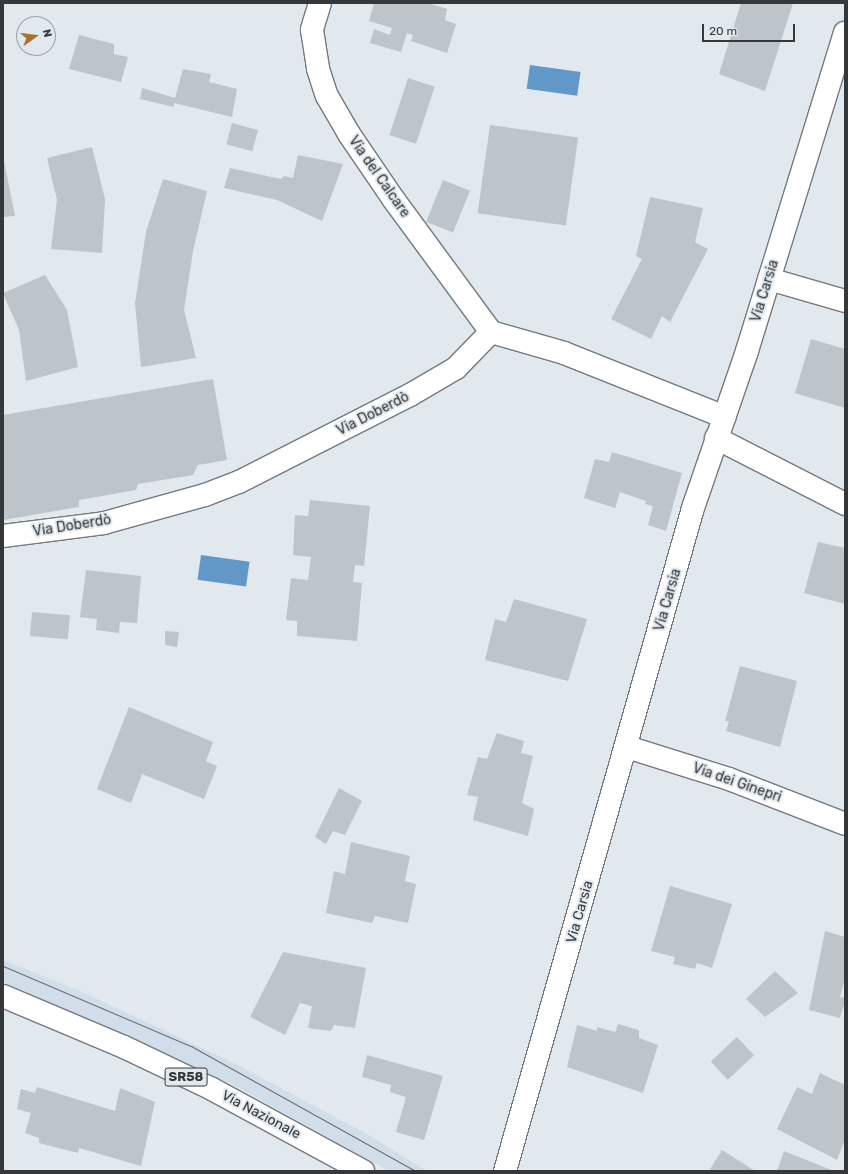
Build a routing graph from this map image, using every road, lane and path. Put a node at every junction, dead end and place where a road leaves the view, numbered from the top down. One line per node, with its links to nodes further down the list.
1 (320, 3): 5 (street, Via del Calcare)
2 (845, 33): 3 (street, Via Carsia)
3 (769, 279): 4 (street); 6 (street, Via Carsia)
4 (845, 301)
5 (491, 332): 6 (street); 9 (street, Via Doberdò)
6 (725, 417): 7 (street, Via Carsia)
7 (716, 438): 8 (street); 10 (street, Via Carsia)
8 (845, 504)
9 (3, 536)
10 (626, 747): 11 (street, Via dei Ginepri); 14 (street, Via Carsia)
11 (845, 824)
12 (3, 996): 13 (street, Via Nazionale / SR58)
13 (363, 1171)
14 (505, 1171)

